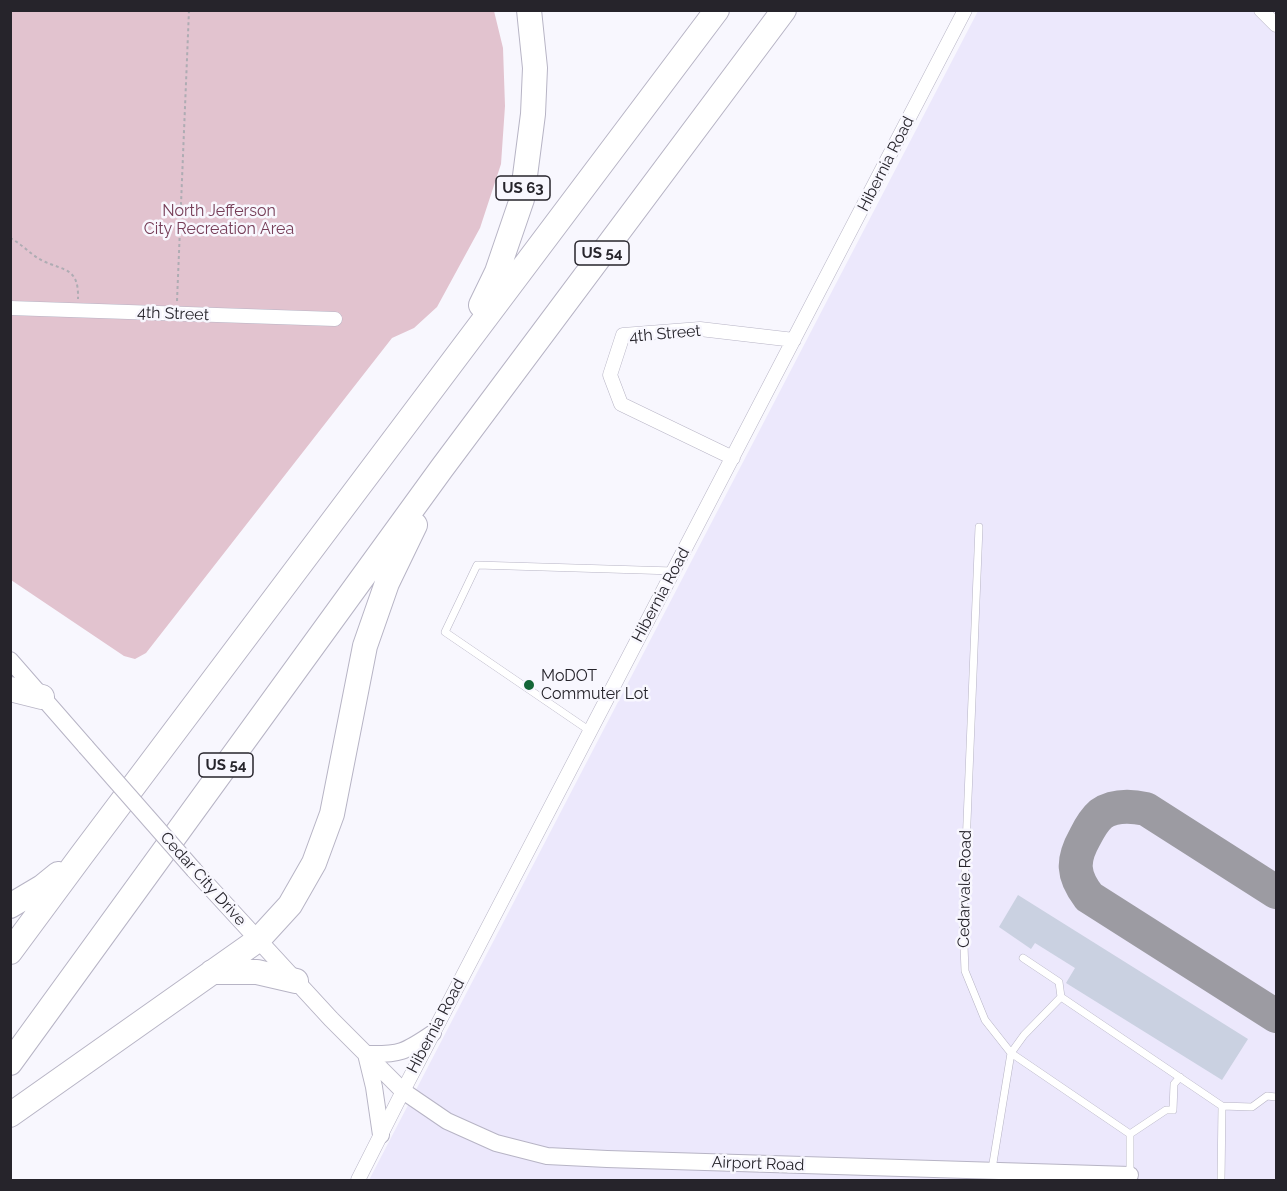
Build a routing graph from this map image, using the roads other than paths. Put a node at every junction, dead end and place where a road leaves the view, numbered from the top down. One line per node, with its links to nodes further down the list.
1 (529, 10): 12 (highway, US 63)
2 (717, 10): 12 (highway)
3 (784, 10): 8 (highway, US 54)
4 (794, 10): 8 (highway)
5 (965, 10): 11 (street, Hibernia Road)
6 (1261, 10): 7 (street)
7 (1276, 25)
8 (763, 39): 14 (highway, US 54)
9 (10, 308): 10 (street, 4th Street)
10 (335, 319)
11 (794, 340): 13 (street, Hibernia Road); 13 (street, 4th Street)
12 (458, 353): 21 (highway)
13 (733, 458): 16 (street, Hibernia Road)
14 (442, 468): 23 (highway); 32 (highway, US 54)
15 (979, 527): 30 (lane, Cedarvale Road)
16 (674, 571): 20 (street, Hibernia Road); 20 (lane)
17 (10, 660): 19 (street, Cedar City Drive)
18 (10, 689): 19 (highway)
19 (42, 697): 23 (street, Cedar City Drive, bridge)
20 (590, 731): 29 (street, Hibernia Road)
21 (81, 856): 22 (highway); 24 (highway)
22 (10, 906)
23 (258, 940): 26 (highway); 27 (street, Cedar City Drive)
24 (10, 952)
25 (1023, 958): 28 (lane)
26 (212, 972): 27 (highway); 37 (highway)
27 (296, 981): 31 (street, Cedar City Drive)
28 (1061, 997): 30 (lane); 33 (lane)
29 (433, 1033): 31 (street); 34 (street, Hibernia Road)
30 (1011, 1053): 38 (lane, Cedarvale Road); 40 (lane)
31 (366, 1054): 34 (street, Cedar City Drive); 39 (street)
32 (10, 1063)
33 (1180, 1077): 36 (lane); 38 (lane)
34 (403, 1091): 39 (street, Hibernia Road); 41 (street, Airport Road)
35 (1276, 1097): 36 (lane)
36 (1222, 1106): 44 (lane)
37 (10, 1115)
38 (1131, 1134): 42 (lane)
39 (381, 1135): 43 (street, Hibernia Road)
40 (991, 1172): 41 (street, Airport Road); 42 (street, Airport Road)
41 (938, 1175)
42 (1130, 1178)
43 (358, 1180)
44 (1221, 1180)

